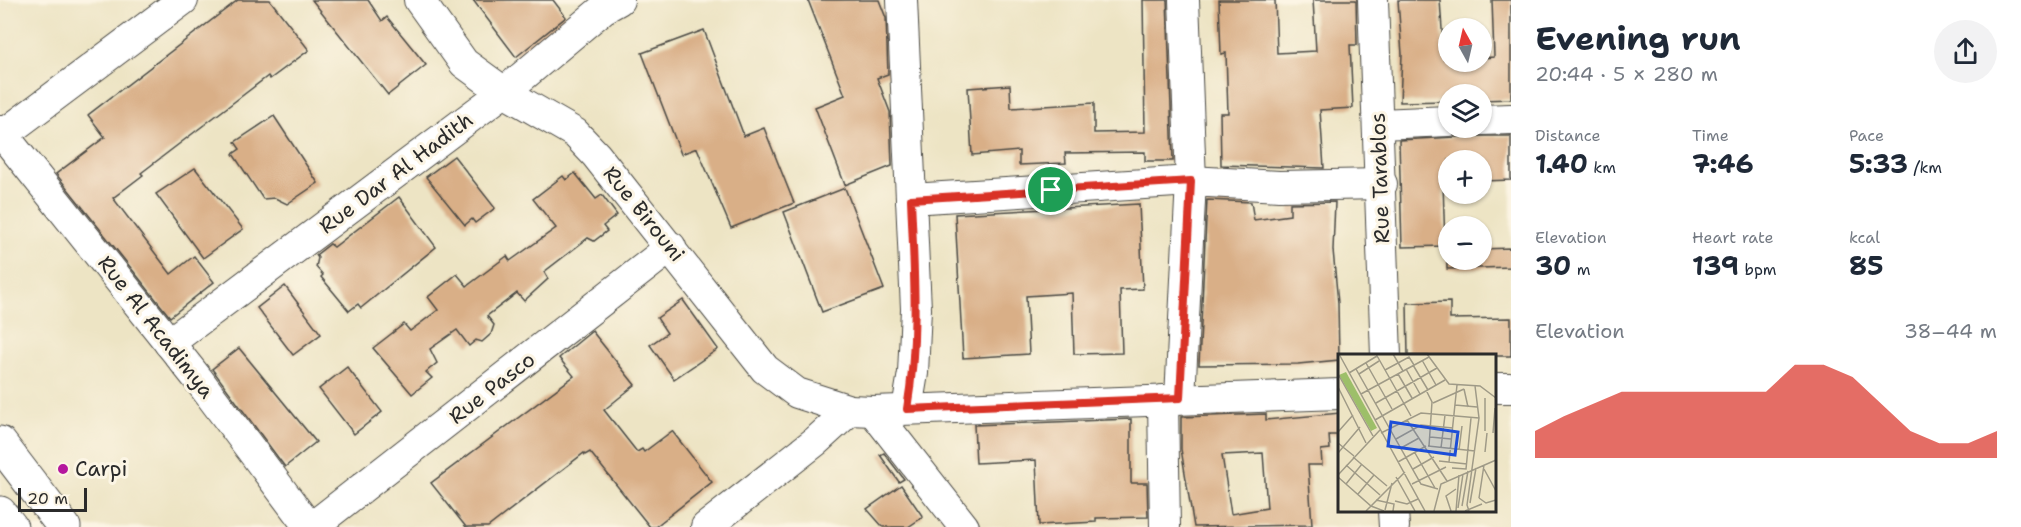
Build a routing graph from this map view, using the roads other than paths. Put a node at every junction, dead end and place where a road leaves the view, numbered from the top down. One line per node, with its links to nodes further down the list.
1 (183, 0): 12 (street)
2 (419, 0): 7 (street, Rue Birouni)
3 (619, 0): 7 (street, Rue Dar Al Hadith)
4 (902, 0): 15 (street)
5 (1184, 0): 13 (street)
6 (1373, 0): 11 (street, Rue Tarablos)
7 (504, 92): 16 (street, Rue Birouni); 17 (street, Rue Dar Al Hadith)
8 (1511, 119): 9 (street)
9 (1492, 120)
10 (1438, 121): 11 (street)
11 (1378, 124): 14 (street, Rue Tarablos)
12 (1, 134): 17 (street, Rue Al Acadimya)
13 (1191, 181): 14 (street); 15 (street); 20 (street)
14 (1382, 184): 18 (street, Rue Tarablos)
15 (911, 199): 21 (street)
16 (671, 247): 22 (street, Rue Birouni); 28 (street, Rue Pasco)
17 (169, 343): 28 (street, Rue Al Acadimya)
18 (1386, 354)
19 (1338, 394): 20 (street)
20 (1171, 399): 21 (street); 31 (street)
21 (907, 409): 22 (street)
22 (862, 410): 29 (street); 30 (street)
23 (0, 442): 27 (main road)
24 (1393, 512): 32 (street)
25 (0, 513): 26 (main road)
26 (10, 527)
27 (64, 527)
28 (310, 527)
29 (706, 527)
30 (964, 527)
31 (1165, 527)
32 (1394, 527)

